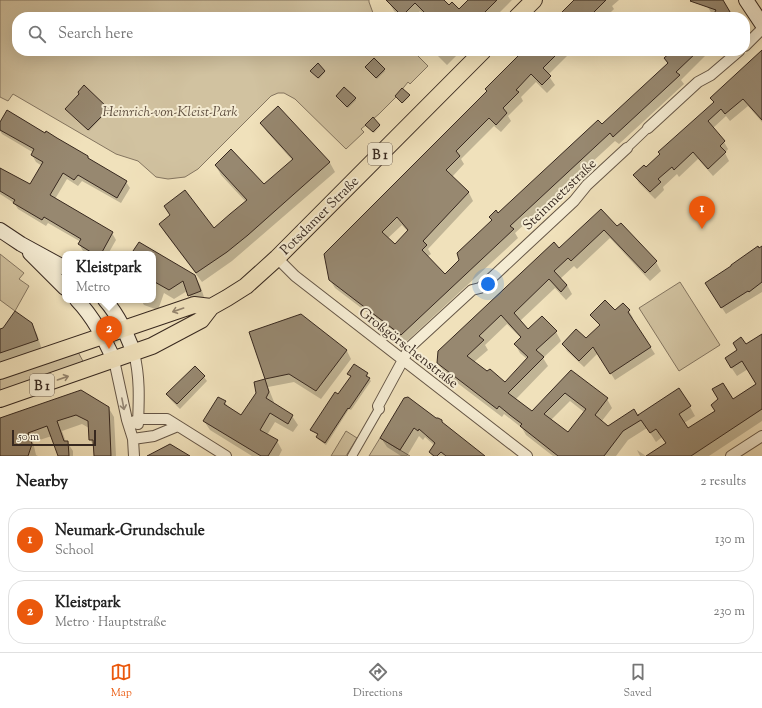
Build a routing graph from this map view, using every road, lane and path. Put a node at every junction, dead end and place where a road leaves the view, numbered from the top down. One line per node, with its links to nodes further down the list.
1 (534, 0): 3 (main road)
2 (746, 0): 4 (main road)
3 (522, 12)
4 (762, 24)
5 (762, 29): 6 (street)
6 (750, 41)
7 (478, 56): 13 (main road, Potsdamer Straße / B 1)
8 (733, 56): 9 (street, Steinmetzstraße)
9 (648, 128): 10 (street, Steinmetzstraße)
10 (627, 148): 23 (street, Steinmetzstraße)
11 (0, 230): 12 (main road)
12 (21, 244): 14 (main road); 15 (main road)
13 (276, 258): 18 (main road, Potsdamer Straße / B 1); 23 (street, Großgörschenstraße)
14 (62, 266)
15 (62, 285)
16 (80, 303): 20 (main road)
17 (107, 303): 19 (main road)
18 (211, 307): 19 (main road, B 1, one-way to 19); 21 (main road, B 1)
19 (125, 328): 20 (main road, B 1); 21 (main road)
20 (104, 336): 22 (main road); 24 (main road, B 1)
21 (134, 353): 22 (main road, B 1); 27 (street)
22 (114, 360): 25 (main road, B 1, one-way to 22); 29 (street, one-way to 29)
23 (403, 360): 26 (street, Steinmetzstraße); 35 (street, Großgörschenstraße)
24 (0, 371)
25 (0, 399)
26 (379, 409): 34 (street)
27 (138, 418): 28 (street); 29 (street); 31 (street)
28 (178, 426): 31 (street); 33 (street)
29 (130, 427): 31 (street)
30 (762, 436): 36 (street)
31 (133, 439): 32 (street)
32 (134, 456)
33 (226, 456)
34 (352, 456)
35 (527, 456)
36 (731, 456)

